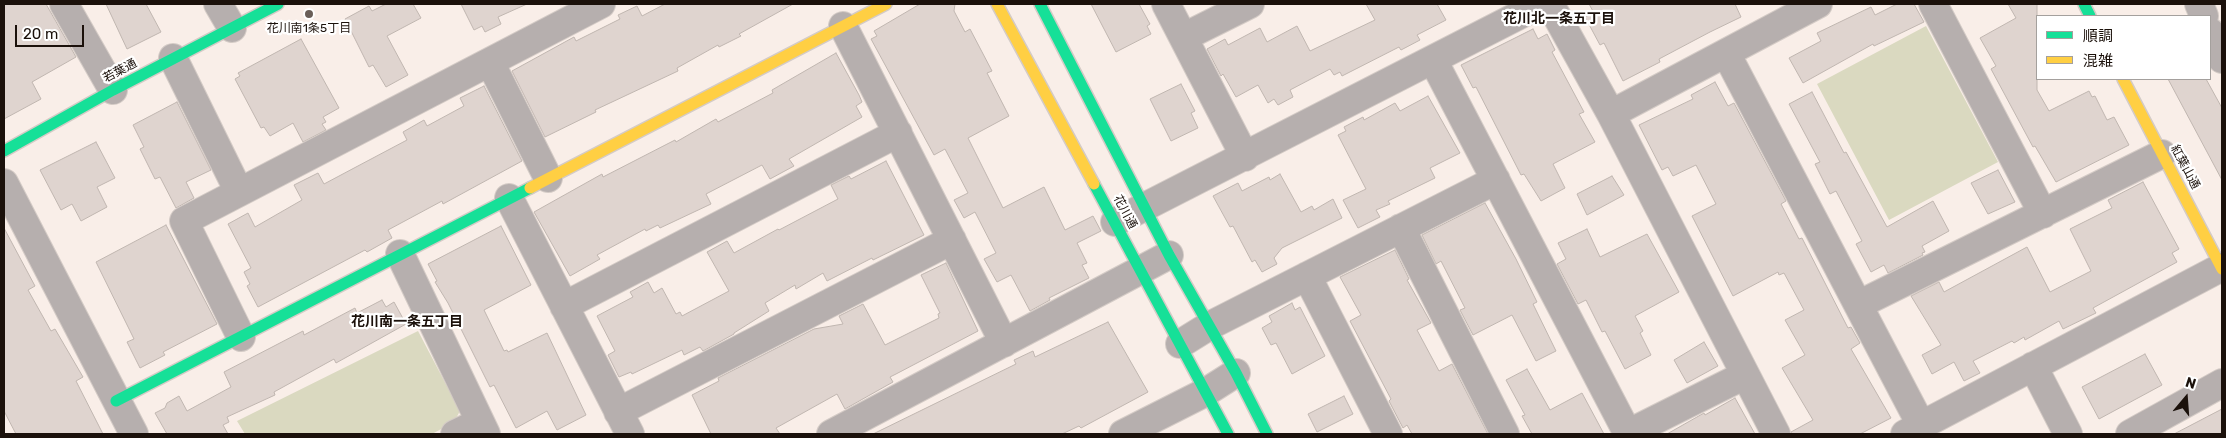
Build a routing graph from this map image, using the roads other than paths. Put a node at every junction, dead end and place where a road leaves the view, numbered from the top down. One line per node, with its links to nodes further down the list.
1 (64, 4): 22 (street)
2 (218, 4): 15 (street)
3 (278, 4): 15 (street, 若葉通)
4 (601, 4): 20 (street)
5 (886, 4): 14 (street)
6 (997, 4): 35 (street, 花川通)
7 (1040, 4): 33 (street, 花川通)
8 (1166, 4): 16 (street)
9 (1250, 4): 16 (street)
10 (1541, 4): 19 (street)
11 (1550, 4): 23 (street)
12 (1818, 4): 17 (street)
13 (1933, 4): 34 (street)
14 (843, 26): 24 (street); 28 (street)
15 (232, 28): 18 (street, 若葉通)
16 (1184, 36): 27 (street)
17 (1726, 53): 23 (street); 43 (street)
18 (173, 58): 22 (street, 若葉通); 31 (street)
19 (1433, 60): 27 (street); 29 (street)
20 (490, 62): 28 (street); 31 (street)
21 (2124, 80): 26 (street, 紅葉山通)
22 (113, 90): 25 (street, 若葉通)
23 (1611, 114): 51 (street)
24 (898, 133): 37 (street); 44 (street)
25 (4, 151)
26 (2162, 154): 34 (street); 40 (street, 紅葉山通)
27 (1245, 157): 33 (street)
28 (548, 178): 32 (street)
29 (1496, 180): 36 (street); 66 (street)
30 (4, 183): 54 (street)
31 (239, 192): 46 (street)
32 (508, 198): 38 (street); 44 (street)
33 (1144, 206): 35 (street); 39 (street, 花川通)
34 (2043, 214): 43 (street)
35 (1115, 222): 41 (street, 花川通)
36 (1401, 228): 42 (street); 65 (street)
37 (952, 240): 47 (street); 55 (street)
38 (400, 254): 46 (street); 56 (street)
39 (1169, 255): 41 (street); 45 (street, 花川通)
40 (2222, 268): 49 (street)
41 (1140, 269): 47 (street); 48 (street, 花川通)
42 (1307, 276): 45 (street); 64 (street)
43 (1858, 305): 57 (street)
44 (564, 306): 55 (street)
45 (1209, 326): 48 (street); 50 (street, 花川通)
46 (241, 336): 54 (street)
47 (1004, 343): 60 (street)
48 (1180, 344): 53 (street, 花川通)
49 (2033, 366): 57 (street); 68 (street)
50 (1236, 373): 53 (street); 63 (street, 花川通)
51 (1745, 375): 66 (street); 67 (street)
52 (2222, 383): 69 (street)
53 (1206, 392): 61 (street); 62 (street, 花川通)
54 (116, 401): 58 (street)
55 (624, 423)
56 (483, 428): 59 (street)
57 (1912, 430)
58 (134, 434)
59 (456, 434)
60 (831, 434)
61 (1123, 434)
62 (1228, 434)
63 (1267, 434)
64 (1388, 434)
65 (1505, 434)
66 (1628, 434)
67 (1776, 434)
68 (2068, 434)
69 (2130, 434)

